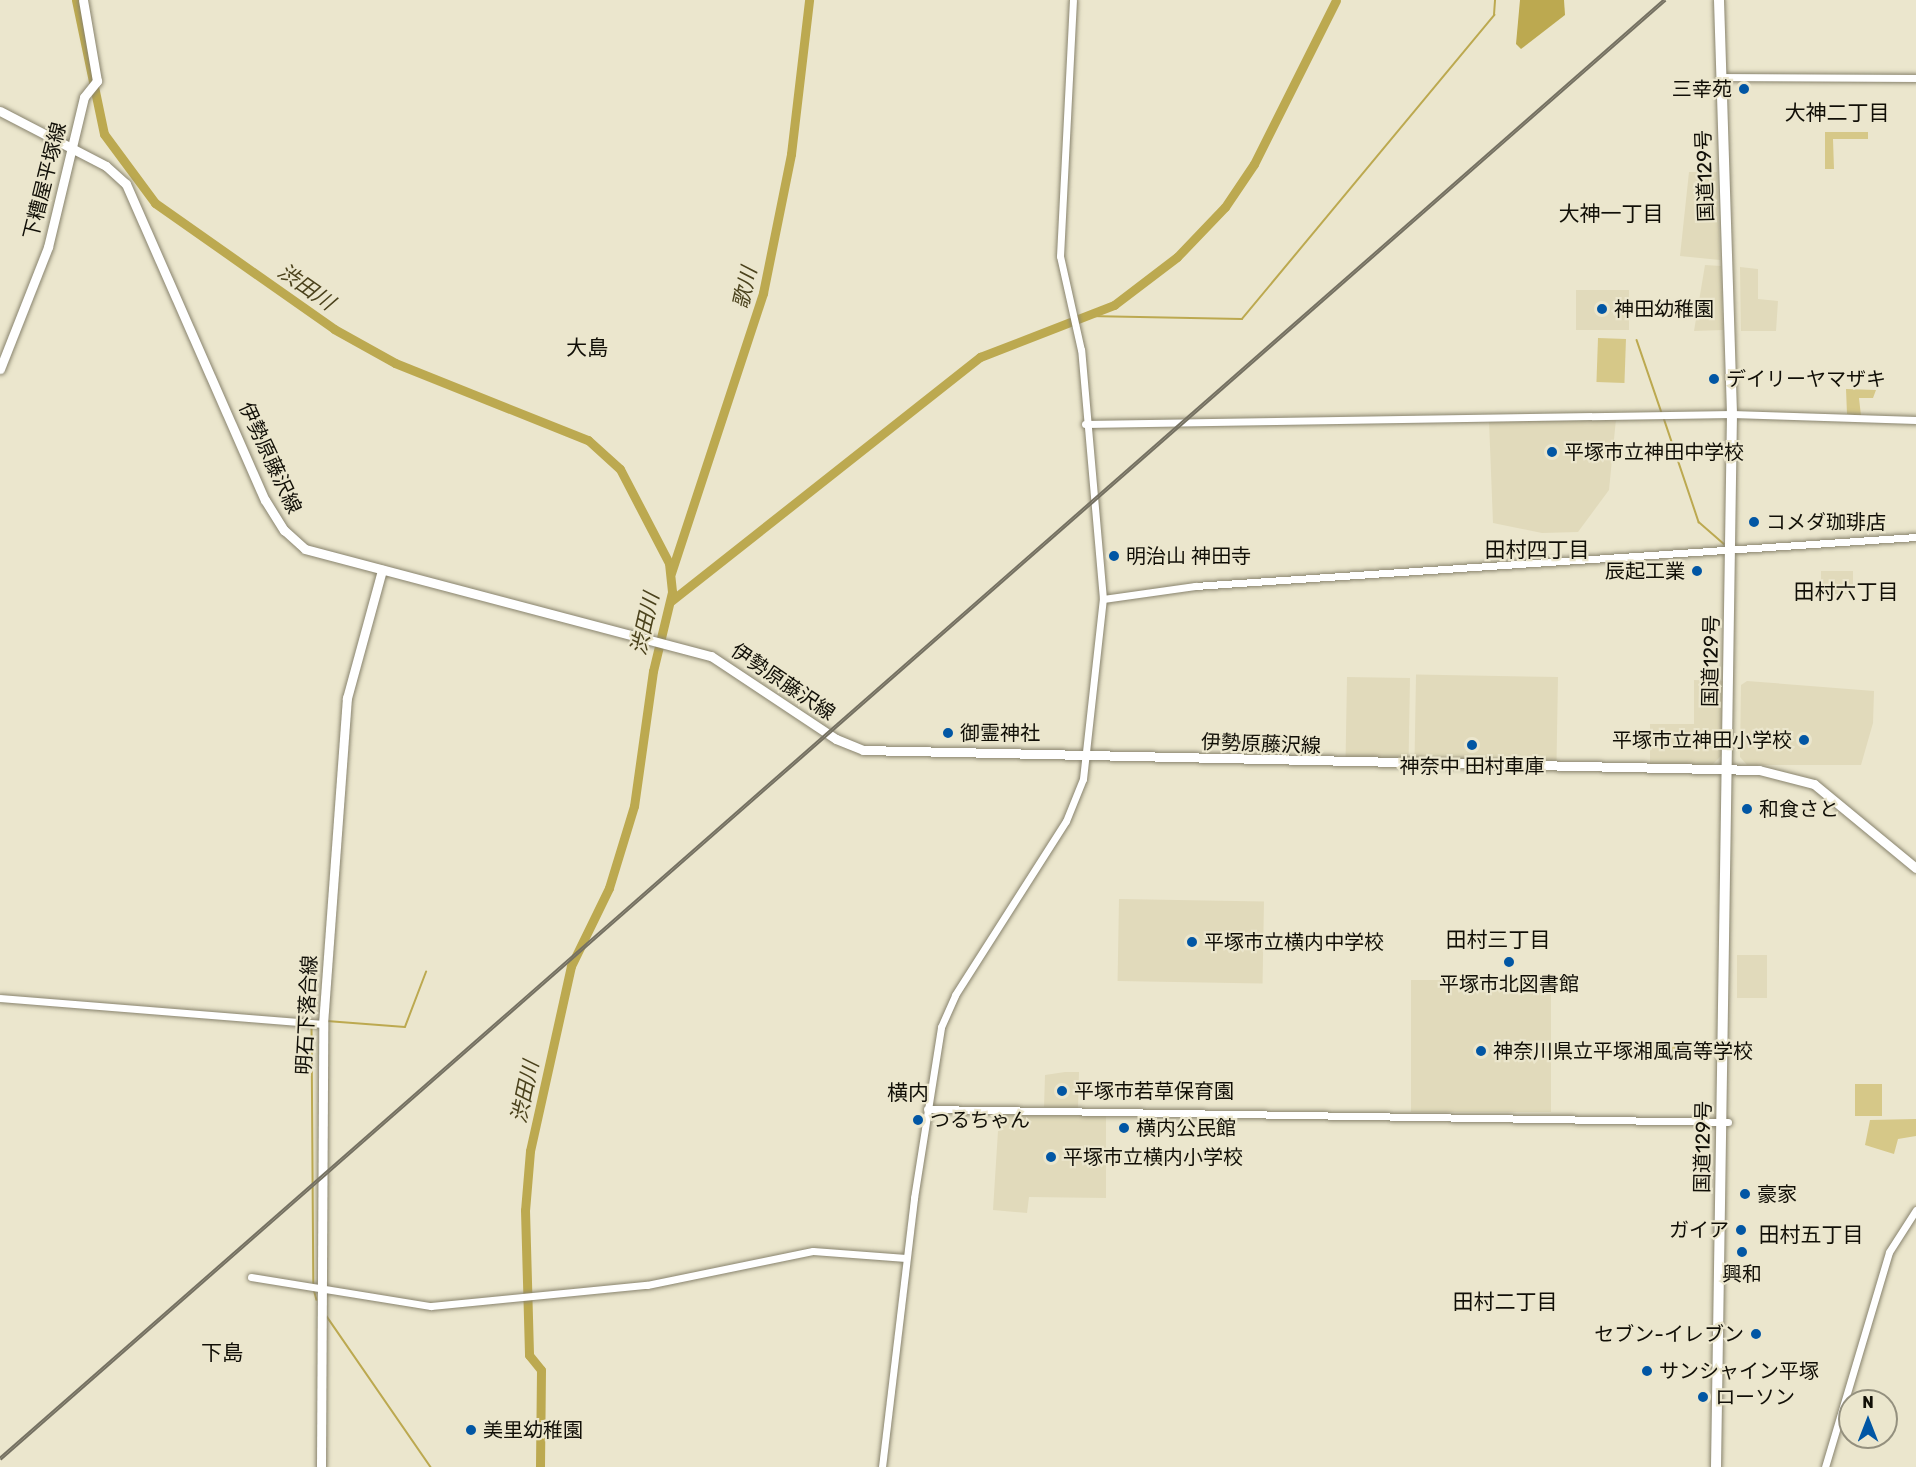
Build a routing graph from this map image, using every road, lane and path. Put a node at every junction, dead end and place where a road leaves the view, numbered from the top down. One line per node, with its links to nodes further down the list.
1 (83, 0): 8 (main road, 下糟屋平塚線)
2 (1073, 0): 12 (street)
3 (1719, 0): 5 (highway, 国道129号)
4 (1726, 0): 5 (highway, 国道129号)
5 (1723, 76): 6 (street); 10 (highway, 国道129号)
6 (1916, 78)
7 (0, 111): 8 (main road, 伊勢原藤沢線)
8 (75, 149): 9 (main road, 下糟屋平塚線); 15 (main road, 伊勢原藤沢線)
9 (0, 369)
10 (1736, 414): 11 (street); 12 (street); 14 (highway, 国道129号)
11 (1916, 420)
12 (1085, 424): 16 (street)
13 (1916, 537): 14 (street)
14 (1734, 551): 16 (street); 18 (highway, 国道129号)
15 (382, 570): 17 (main road, 伊勢原藤沢線); 21 (main road, 明石下落合線)
16 (1103, 600): 17 (street)
17 (1086, 759): 18 (main road, 伊勢原藤沢線); 22 (street)
18 (1731, 769): 19 (main road, 伊勢原藤沢線); 23 (highway, 国道129号)
19 (1916, 868)
20 (0, 998): 21 (street)
21 (323, 1024): 28 (main road, 明石下落合線)
22 (927, 1109): 23 (street); 26 (street)
23 (1725, 1122): 31 (highway, 国道129号); 32 (highway, 国道129号)
24 (1916, 1210): 25 (street)
25 (1912, 1224): 33 (street)
26 (906, 1258): 28 (street); 30 (street)
27 (251, 1277): 28 (street)
28 (317, 1285): 29 (main road, 明石下落合線)
29 (321, 1467)
30 (882, 1467)
31 (1716, 1467)
32 (1723, 1467)
33 (1825, 1467)

